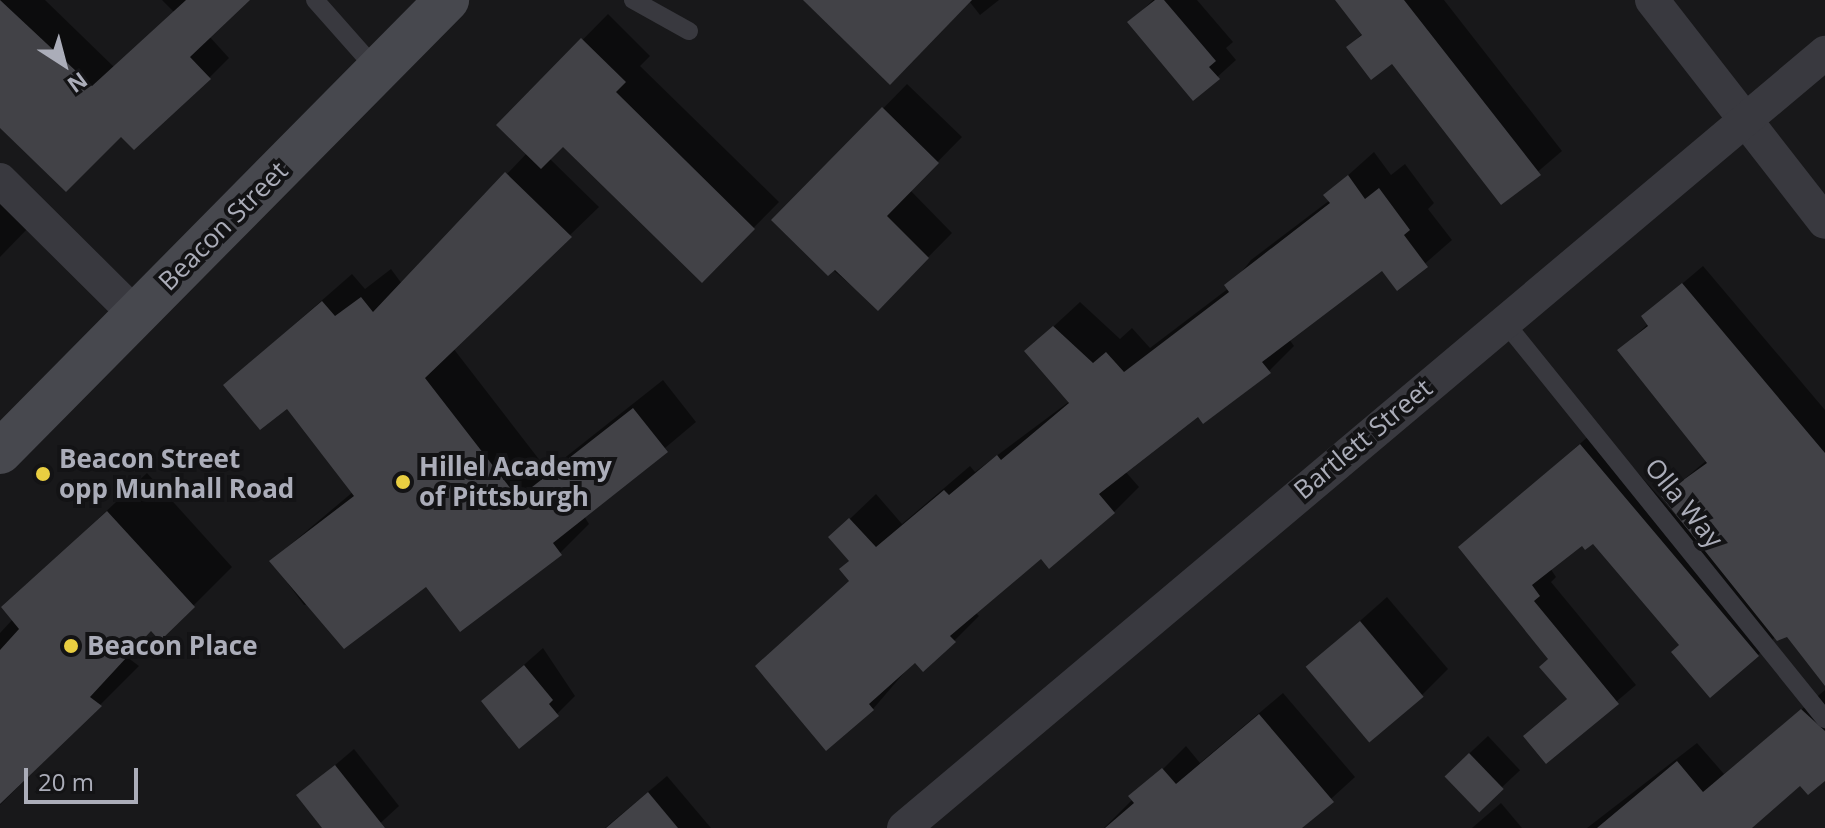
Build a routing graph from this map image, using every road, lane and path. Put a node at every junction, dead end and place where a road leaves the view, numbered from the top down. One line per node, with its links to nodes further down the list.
1 (315, 0): 7 (lane)
2 (447, 0): 7 (main road, Beacon Street)
3 (633, 0): 5 (lane)
4 (1652, 0): 8 (street)
5 (689, 31)
6 (1825, 53): 8 (street, Bartlett Street)
7 (377, 70): 11 (main road, Beacon Street)
8 (1748, 123): 10 (street); 12 (street, Bartlett Street)
9 (0, 180): 11 (street)
10 (1825, 222)
11 (136, 315): 13 (main road, Beacon Street)
12 (1503, 320): 14 (lane, Olla Way); 15 (street, Bartlett Street)
13 (0, 452)
14 (1825, 719)
15 (904, 828)

